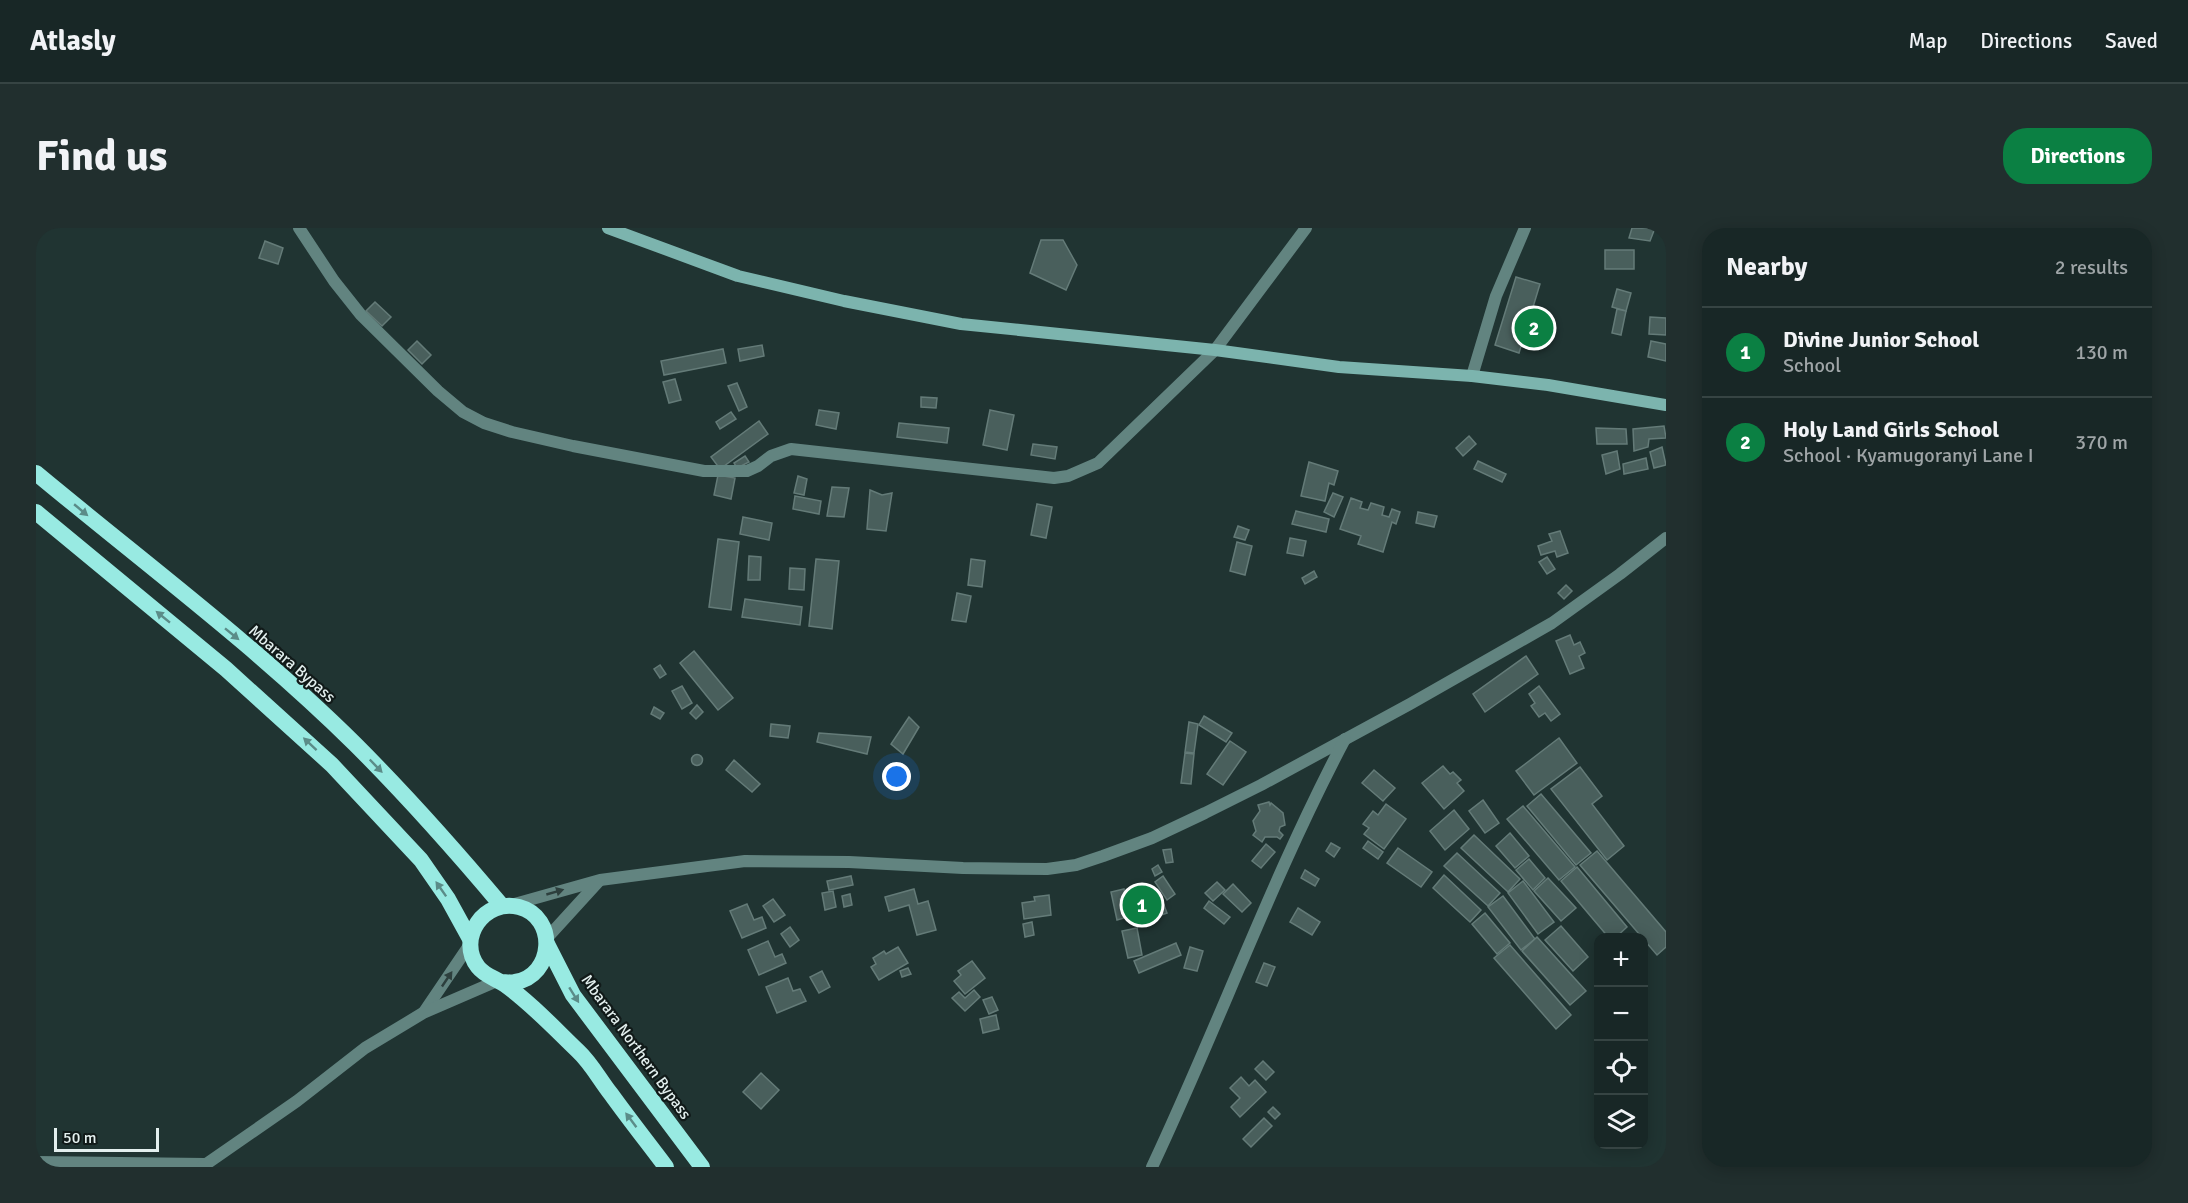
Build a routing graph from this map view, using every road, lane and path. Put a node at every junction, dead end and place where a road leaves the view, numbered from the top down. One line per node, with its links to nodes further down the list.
1 (298, 228): 5 (street)
2 (609, 228): 5 (main road)
3 (1306, 228): 5 (street)
4 (1526, 228): 6 (street)
5 (1215, 350): 6 (main road)
6 (1472, 376): 7 (main road)
7 (1666, 405)
8 (36, 473): 13 (highway, Mbarara Bypass, one-way to 13)
9 (36, 512): 14 (highway, one-way to 9)
10 (1666, 538): 11 (street)
11 (1345, 739): 12 (street); 22 (street)
12 (600, 880): 13 (street, one-way to 12); 15 (street)
13 (506, 905): 14 (highway); 15 (highway)
14 (470, 941): 16 (highway); 17 (street, one-way to 14)
15 (547, 941): 16 (highway); 21 (highway, Mbarara Northern Bypass, one-way to 21)
16 (499, 982): 17 (street); 20 (highway, one-way to 16)
17 (423, 1013): 19 (street)
18 (36, 1162): 19 (street)
19 (203, 1165)
20 (666, 1167)
21 (702, 1167)
22 (1152, 1167)

